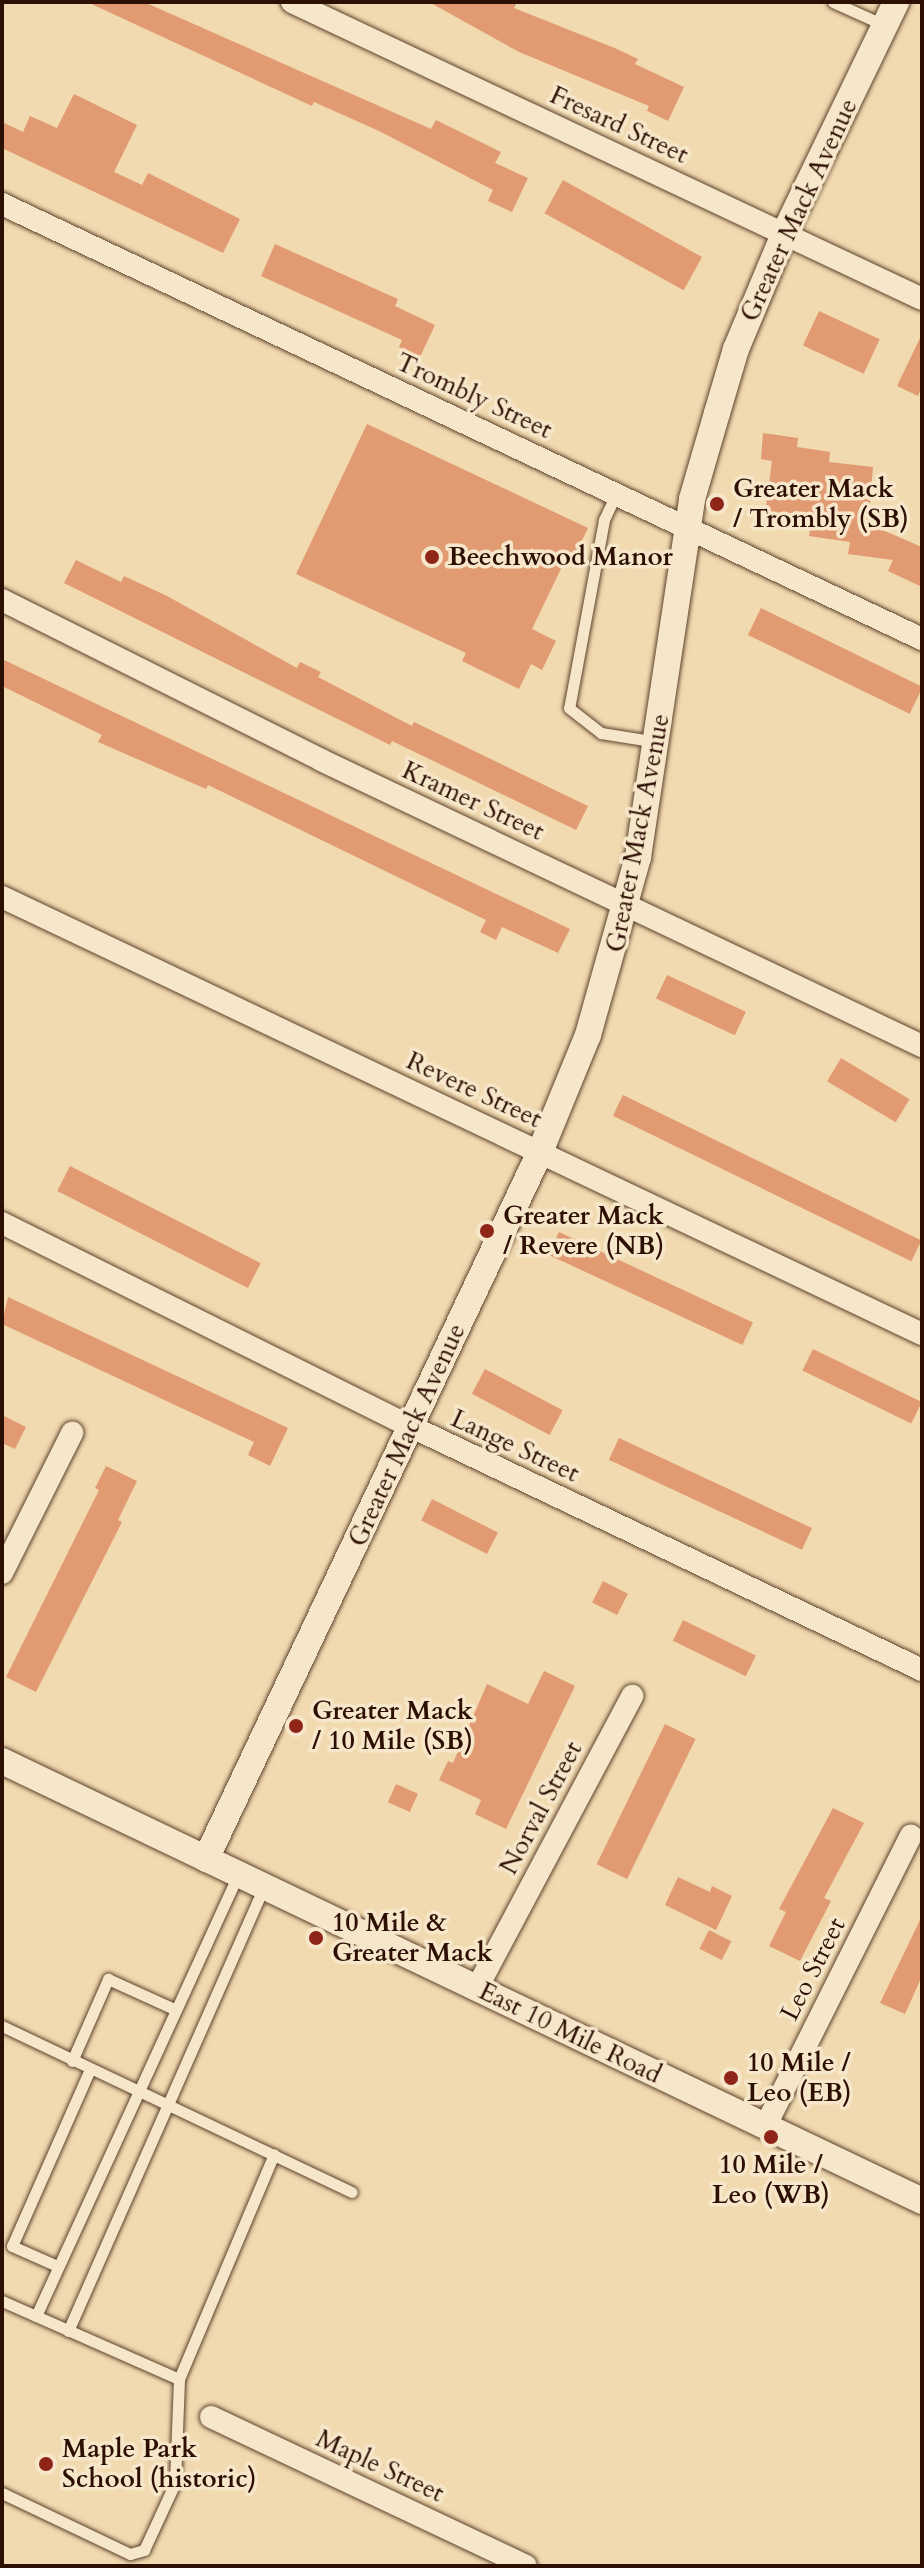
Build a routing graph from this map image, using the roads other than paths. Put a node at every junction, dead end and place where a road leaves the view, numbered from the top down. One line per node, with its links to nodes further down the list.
1 (292, 2): 5 (street, Fresard Street)
2 (833, 2): 3 (lane)
3 (890, 14): 5 (street, Greater Mack Avenue)
4 (2, 204): 7 (street, Trombly Street)
5 (784, 234): 6 (street, Fresard Street); 8 (street, Greater Mack Avenue)
6 (922, 299)
7 (616, 494): 8 (street, Trombly Street); 11 (lane)
8 (689, 527): 10 (street, Trombly Street); 11 (street, Greater Mack Avenue)
9 (2, 600): 13 (street, Kramer Street)
10 (922, 639)
11 (658, 742): 13 (street, Greater Mack Avenue)
12 (2, 897): 15 (street, Revere Street)
13 (628, 906): 14 (street, Kramer Street); 15 (street, Greater Mack Avenue)
14 (922, 1046)
15 (540, 1152): 17 (street, Revere Street); 18 (street, Greater Mack Avenue)
16 (2, 1223): 18 (street, Lange Street)
17 (922, 1334)
18 (410, 1426): 21 (street, Lange Street); 25 (street, Greater Mack Avenue)
19 (72, 1433): 20 (street)
20 (2, 1573)
21 (922, 1670)
22 (632, 1696): 28 (street, Norval Street)
23 (2, 1761): 25 (street, East 10 Mile Road)
24 (911, 1836): 35 (street, Leo Street)
25 (206, 1859): 26 (street, East 10 Mile Road)
26 (238, 1874): 27 (street, East 10 Mile Road); 29 (lane)
27 (264, 1886): 28 (street, East 10 Mile Road); 34 (lane)
28 (477, 1988): 35 (street, East 10 Mile Road)
29 (174, 2009): 31 (lane); 33 (lane)
30 (2, 2026): 31 (lane)
31 (72, 2061): 32 (lane)
32 (90, 2069): 33 (lane); 39 (lane)
33 (136, 2089): 34 (lane); 39 (lane)
34 (170, 2106): 36 (lane); 42 (lane)
35 (765, 2127): 38 (street, East 10 Mile Road)
36 (274, 2154): 37 (lane); 43 (lane)
37 (352, 2192)
38 (922, 2201)
39 (55, 2265): 41 (lane)
40 (2, 2301): 41 (lane)
41 (36, 2316): 42 (lane)
42 (68, 2331): 43 (lane)
43 (179, 2379): 45 (lane)
44 (211, 2417): 46 (street, Maple Street)
45 (2, 2493)
46 (526, 2566)

